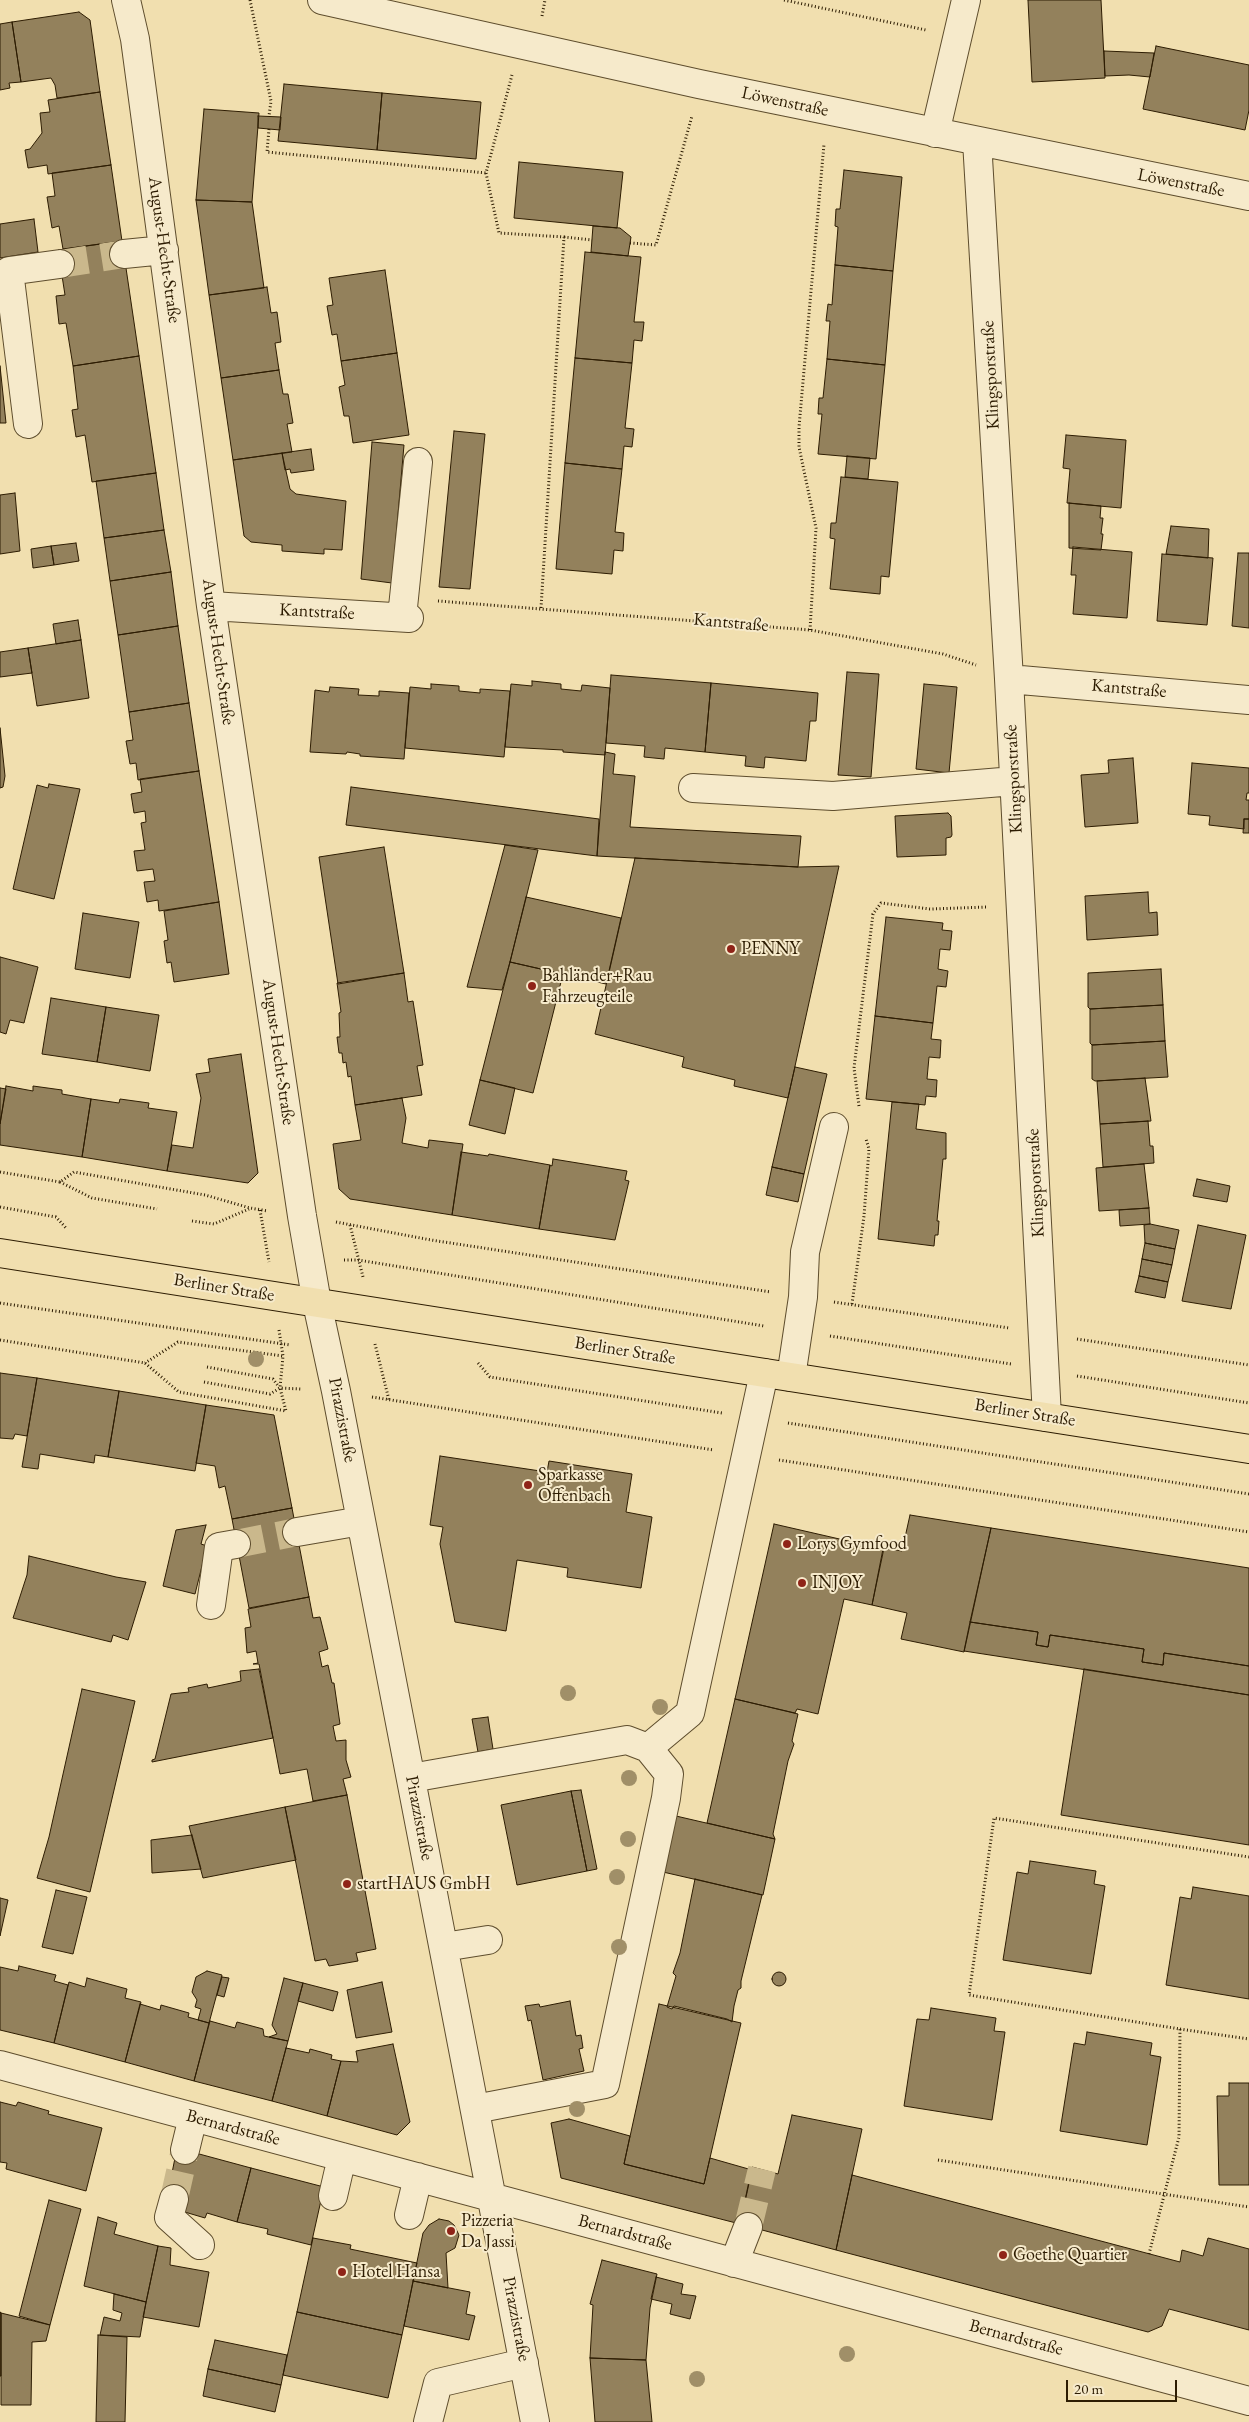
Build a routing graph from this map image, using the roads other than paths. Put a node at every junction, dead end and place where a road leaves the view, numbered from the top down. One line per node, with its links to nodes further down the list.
1 (126, 0): 7 (street, August-Hecht-Straße)
2 (322, 0): 4 (street, Löwenstraße)
3 (966, 0): 4 (street)
4 (935, 134): 5 (street, Löwenstraße)
5 (977, 141): 6 (street, Löwenstraße); 13 (street, Klingsporstraße)
6 (1249, 196)
7 (164, 250): 8 (street); 12 (street, August-Hecht-Straße)
8 (124, 254)
9 (60, 264): 10 (street)
10 (28, 424)
11 (418, 462): 12 (street, Kantstraße)
12 (211, 606): 19 (street, August-Hecht-Straße)
13 (1009, 678): 14 (street, Kantstraße); 15 (street, Klingsporstraße)
14 (1249, 700)
15 (1014, 781): 16 (street); 22 (street, Klingsporstraße)
16 (693, 788)
17 (834, 1127): 21 (street)
18 (0, 1253): 19 (main road, Berliner Straße)
19 (317, 1303): 20 (main road, Berliner Straße); 24 (street, Pirazzistraße)
20 (764, 1373): 21 (main road, Berliner Straße); 28 (street)
21 (791, 1377): 22 (main road, Berliner Straße)
22 (1047, 1417): 23 (main road, Berliner Straße)
23 (1249, 1450)
24 (361, 1520): 25 (street); 29 (street, Pirazzistraße)
25 (297, 1532)
26 (236, 1544): 27 (street)
27 (210, 1605)
28 (648, 1748): 29 (street); 33 (street)
29 (411, 1778): 31 (street, Pirazzistraße)
30 (488, 1940): 31 (street)
31 (444, 1947): 33 (street, Pirazzistraße)
32 (0, 2065): 34 (street, Bernardstraße)
33 (475, 2109): 39 (street, Pirazzistraße)
34 (193, 2117): 35 (street); 36 (street, Bernardstraße)
35 (185, 2150)
36 (342, 2157): 37 (street, Bernardstraße); 38 (street)
37 (418, 2177): 39 (street, Bernardstraße); 41 (street)
38 (333, 2196)
39 (492, 2197): 44 (street, Bernardstraße); 45 (street, Pirazzistraße)
40 (174, 2199): 43 (street)
41 (409, 2215)
42 (748, 2227): 44 (street)
43 (200, 2245)
44 (734, 2262): 46 (street, Bernardstraße)
45 (524, 2363): 47 (street); 48 (street, Pirazzistraße)
46 (1249, 2401)
47 (428, 2422)
48 (536, 2422)

